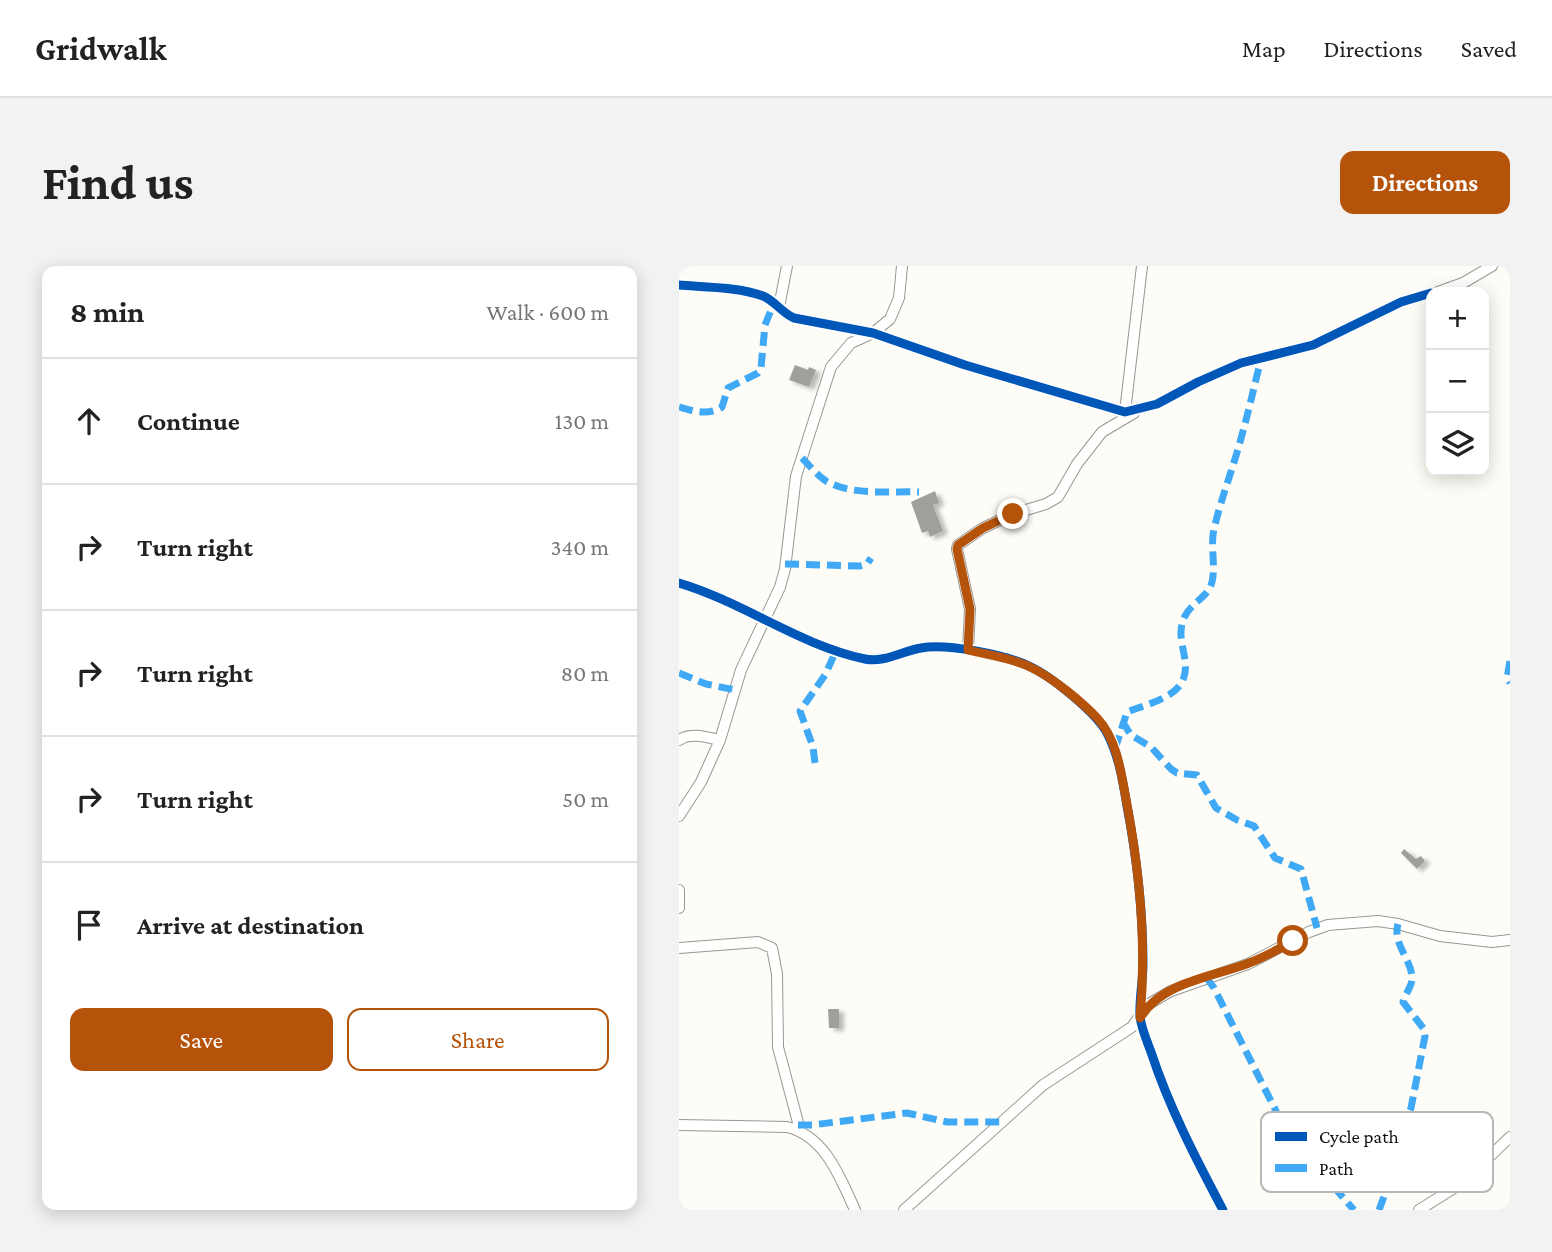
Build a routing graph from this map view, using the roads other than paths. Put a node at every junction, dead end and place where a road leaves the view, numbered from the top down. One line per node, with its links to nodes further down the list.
1 (786, 266): 8 (street)
2 (902, 266): 9 (street)
3 (1142, 266): 11 (street)
4 (1492, 266): 6 (street)
5 (679, 285): 8 (street)
6 (1452, 287)
7 (1426, 294): 10 (street)
8 (779, 307): 9 (street)
9 (873, 333): 11 (street); 13 (street)
10 (1141, 410): 11 (street); 14 (street)
11 (1125, 412)
12 (679, 583): 13 (street)
13 (765, 619): 14 (street); 16 (street)
14 (968, 650): 22 (street)
15 (679, 740): 16 (street)
16 (720, 740): 17 (street)
17 (679, 816)
18 (679, 890): 19 (street)
19 (679, 908)
20 (1510, 940): 22 (street)
21 (679, 948): 24 (street)
22 (1140, 1018): 29 (street); 30 (street)
23 (679, 1125): 24 (street)
24 (800, 1130): 28 (street)
25 (1510, 1137): 26 (street)
26 (1493, 1153)
27 (1447, 1192): 31 (street)
28 (855, 1210)
29 (904, 1210)
30 (1223, 1210)
31 (1419, 1210)

